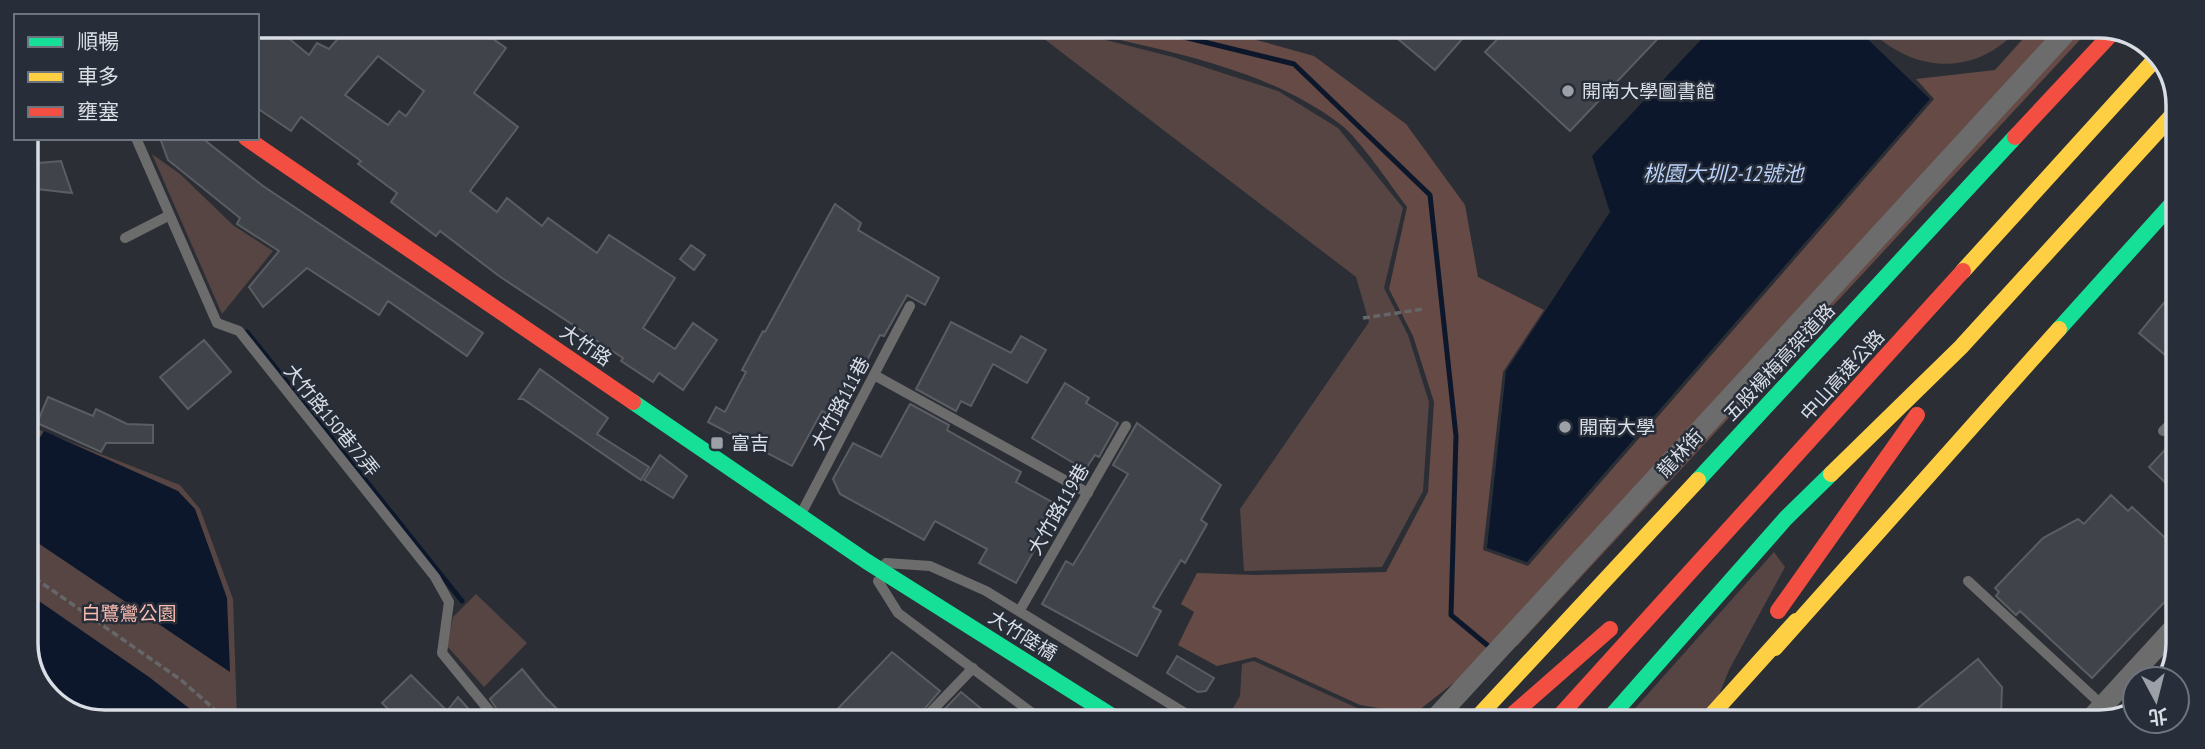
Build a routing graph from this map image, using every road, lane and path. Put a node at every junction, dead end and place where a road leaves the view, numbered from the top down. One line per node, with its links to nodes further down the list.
1 (2061, 38): 36 (street, 龍林街)
2 (2107, 39): 37 (main road, 五股楊梅高架道路)
3 (2152, 63): 19 (main road, 中山高速公路)
4 (2166, 122): 13 (main road)
5 (137, 140): 8 (lane, 大竹路150巷72弄)
6 (249, 140): 20 (main road, 大竹路)
7 (2166, 210): 26 (main road)
8 (168, 216): 9 (lane); 31 (lane, 大竹路150巷72弄)
9 (125, 238)
10 (910, 306): 14 (lane, 大竹路111巷)
11 (1424, 309): 12 (path)
12 (1363, 318)
13 (1961, 347): 40 (main road); 42 (main road)
14 (876, 376): 18 (lane); 20 (lane, 大竹路111巷)
15 (1126, 426): 18 (lane, 大竹路119巷)
16 (2166, 428): 17 (lane)
17 (2163, 431)
18 (1088, 493): 25 (lane, 大竹路119巷)
19 (1757, 501): 38 (main road); 39 (main road, 中山高速公路)
20 (800, 516): 21 (main road, 大竹路)
21 (866, 561): 24 (main road, 大竹路); 25 (lane); 28 (lane)
22 (39, 581): 30 (path)
23 (1968, 581): 29 (lane)
24 (903, 584): 34 (main road, 大竹陸橋)
25 (1020, 610): 35 (lane)
26 (1796, 621): 41 (main road, bridge); 43 (main road, bridge)
27 (2166, 636): 29 (street)
28 (973, 668): 32 (lane); 33 (lane)
29 (2103, 706): 44 (street)
30 (214, 710)
31 (489, 710)
32 (933, 710)
33 (1028, 710)
34 (1103, 710)
35 (1180, 710)
36 (1443, 710)
37 (1485, 710)
38 (1518, 710)
39 (1565, 710)
40 (1617, 710)
41 (1716, 710)
42 (1723, 710)
43 (1726, 710)
44 (2099, 710)

